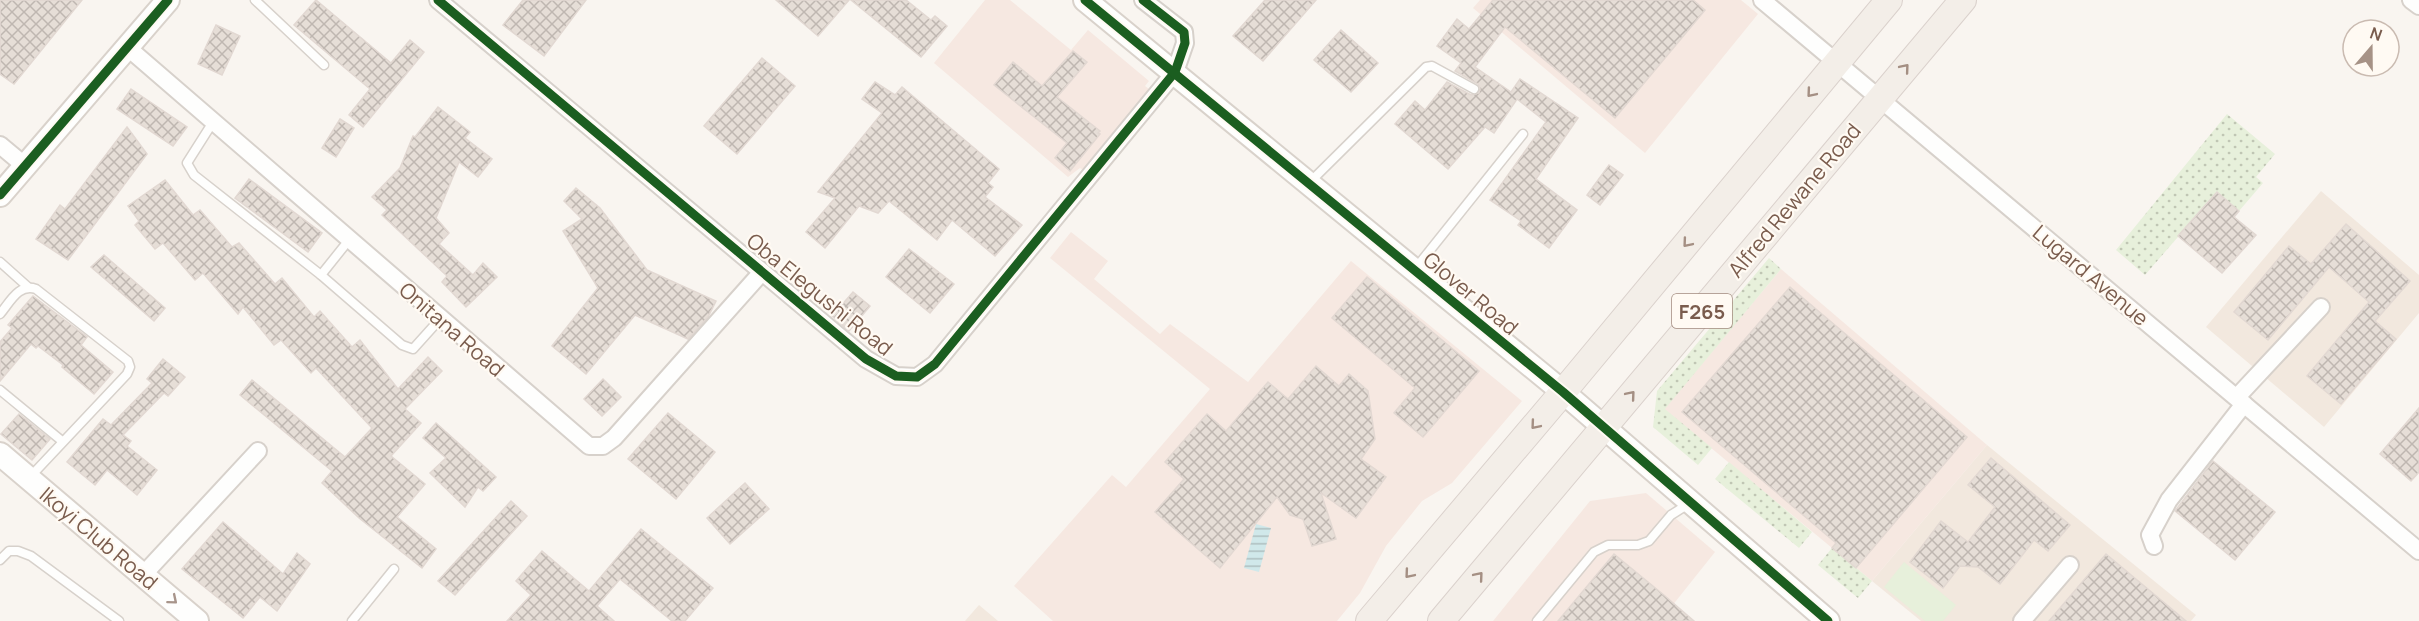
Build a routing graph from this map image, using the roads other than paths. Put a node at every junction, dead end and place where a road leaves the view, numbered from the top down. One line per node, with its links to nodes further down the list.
1 (168, 0): 11 (street)
2 (255, 0): 13 (lane)
3 (438, 0): 26 (street, Oba Elegushi Road)
4 (1085, 0): 14 (street, Glover Road)
5 (1143, 0): 14 (street, Oba Elegushi Road)
6 (1762, 0): 12 (street, Lugard Avenue)
7 (1889, 0): 12 (main road, F265)
8 (1963, 0): 16 (main road, Alfred Rewane Road / F265, one-way to 8)
9 (2412, 0): 10 (street)
10 (2419, 6)
11 (127, 47): 17 (street, Onitana Road); 20 (street)
12 (1836, 62): 16 (street, Lugard Avenue); 33 (main road, F265, one-way to 33)
13 (324, 65)
14 (1175, 72): 21 (street, Glover Road); 26 (street, Oba Elegushi Road)
15 (1474, 89): 21 (lane)
16 (1880, 98): 34 (street, Lugard Avenue); 35 (main road, Alfred Rewane Road / F265, one-way to 16)
17 (213, 122): 23 (street, Onitana Road); 27 (lane)
18 (1523, 134): 25 (lane)
19 (0, 145): 20 (street)
20 (24, 165): 22 (street)
21 (1310, 182): 25 (street, Glover Road)
22 (0, 195)
23 (349, 240): 27 (lane); 31 (street, Onitana Road)
24 (0, 262): 28 (lane)
25 (1415, 270): 33 (street, Glover Road)
26 (762, 272): 31 (street, Onitana Road)
27 (321, 275): 31 (lane)
28 (28, 287): 30 (lane); 36 (lane)
29 (2321, 307): 34 (street)
30 (0, 314)
31 (440, 319)
32 (0, 390): 36 (lane)
33 (1563, 392): 35 (street, Glover Road); 50 (main road, F265, one-way to 50)
34 (2240, 400): 41 (street); 42 (street, Lugard Avenue)
35 (1604, 427): 40 (street, Glover Road); 51 (main road, Alfred Rewane Road / F265, one-way to 35)
36 (62, 441): 39 (lane)
37 (258, 451): 46 (street)
38 (0, 454): 39 (street, Ikoyi Club Road)
39 (29, 479): 46 (street, Ikoyi Club Road)
40 (1690, 503): 52 (lane); 53 (street, Glover Road)
41 (2154, 546)
42 (2419, 551)
43 (0, 560): 47 (lane)
44 (2070, 565): 54 (street)
45 (394, 569): 49 (lane)
46 (143, 575): 48 (street, Ikoyi Club Road, one-way to 48)
47 (119, 621)
48 (197, 621)
49 (352, 621)
50 (1369, 621)
51 (1441, 621)
52 (1537, 621)
53 (1828, 621)
54 (2022, 621)

